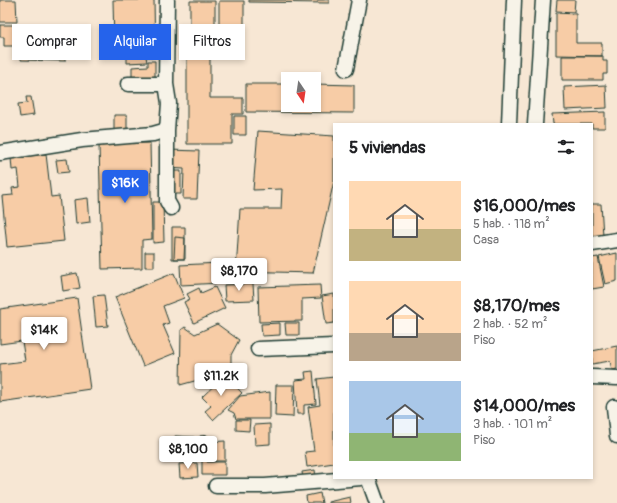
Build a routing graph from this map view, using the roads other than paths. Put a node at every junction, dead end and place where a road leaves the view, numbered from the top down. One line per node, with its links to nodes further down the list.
1 (167, 0): 7 (street)
2 (359, 0): 5 (street)
3 (514, 0): 8 (street)
4 (543, 0): 9 (street)
5 (346, 69)
6 (128, 84): 7 (street)
7 (166, 84): 10 (street)
8 (509, 123)
9 (536, 123)
10 (167, 130): 11 (street); 12 (street)
11 (0, 153)
12 (171, 208)
13 (617, 240): 14 (street)
14 (593, 244)
15 (333, 346): 16 (street)
16 (258, 349)
17 (593, 377): 18 (street)
18 (617, 378)
19 (614, 407): 20 (street)
20 (617, 436)
21 (349, 479): 23 (street)
22 (368, 479): 24 (street)
23 (216, 486)
24 (377, 503)

